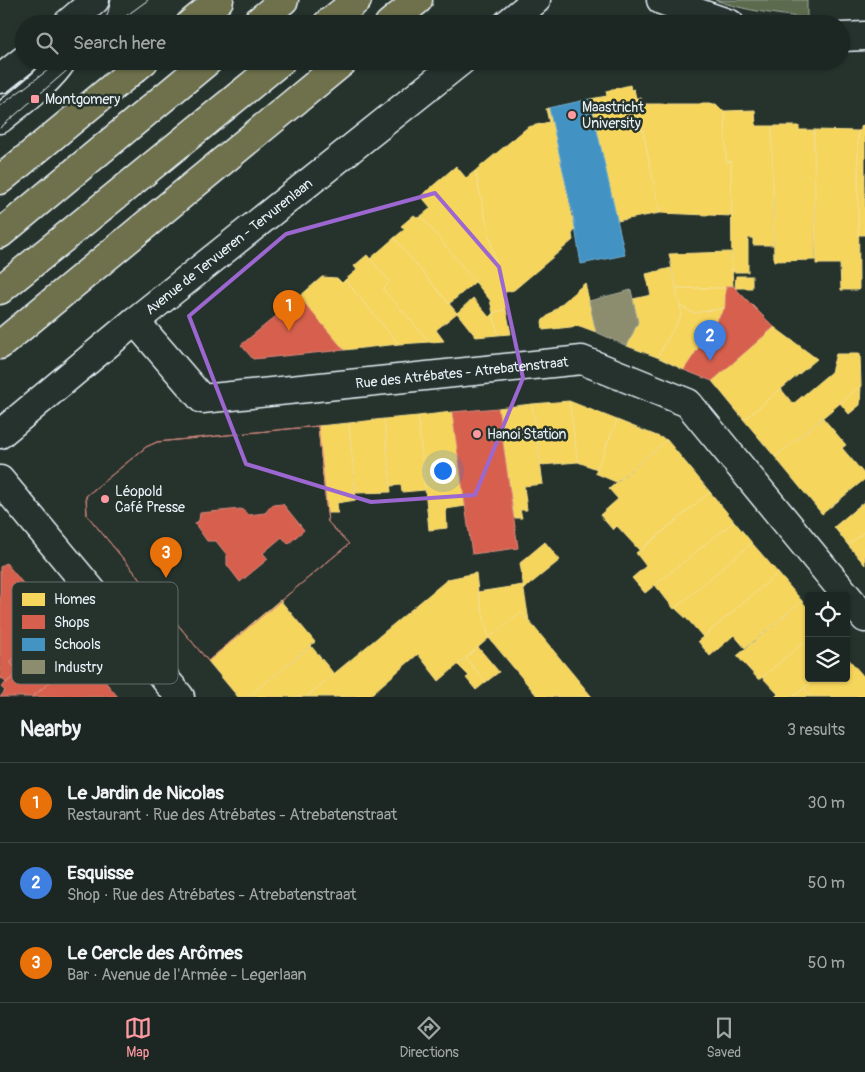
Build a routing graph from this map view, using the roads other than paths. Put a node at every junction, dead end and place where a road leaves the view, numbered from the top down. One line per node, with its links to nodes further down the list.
1 (218, 0): 9 (highway)
2 (284, 0): 10 (highway)
3 (357, 0): 11 (highway)
4 (418, 0): 12 (highway)
5 (536, 0): 13 (street)
6 (661, 0): 14 (street)
7 (91, 8): 8 (street)
8 (80, 15)
9 (200, 15)
10 (266, 15)
11 (338, 15)
12 (400, 15)
13 (518, 15)
14 (704, 15)
15 (865, 36): 16 (street)
16 (850, 37)
17 (15, 68): 24 (street)
18 (56, 70): 25 (street)
19 (133, 70): 26 (highway)
20 (197, 70): 27 (highway)
21 (270, 70): 28 (highway)
22 (333, 70): 30 (highway)
23 (450, 70): 29 (street, Avenue de Tervueren - Tervurenlaan)
24 (0, 80)
25 (0, 119)
26 (0, 180)
27 (0, 234)
28 (0, 290)
29 (135, 321): 31 (street, Avenue de Tervueren - Tervurenlaan); 34 (street, Rue des Atrébates - Atrebatenstraat)
30 (0, 345)
31 (0, 434)
32 (0, 480): 33 (street)
33 (85, 582)
34 (865, 618)
35 (169, 684): 36 (street)
36 (180, 697)

